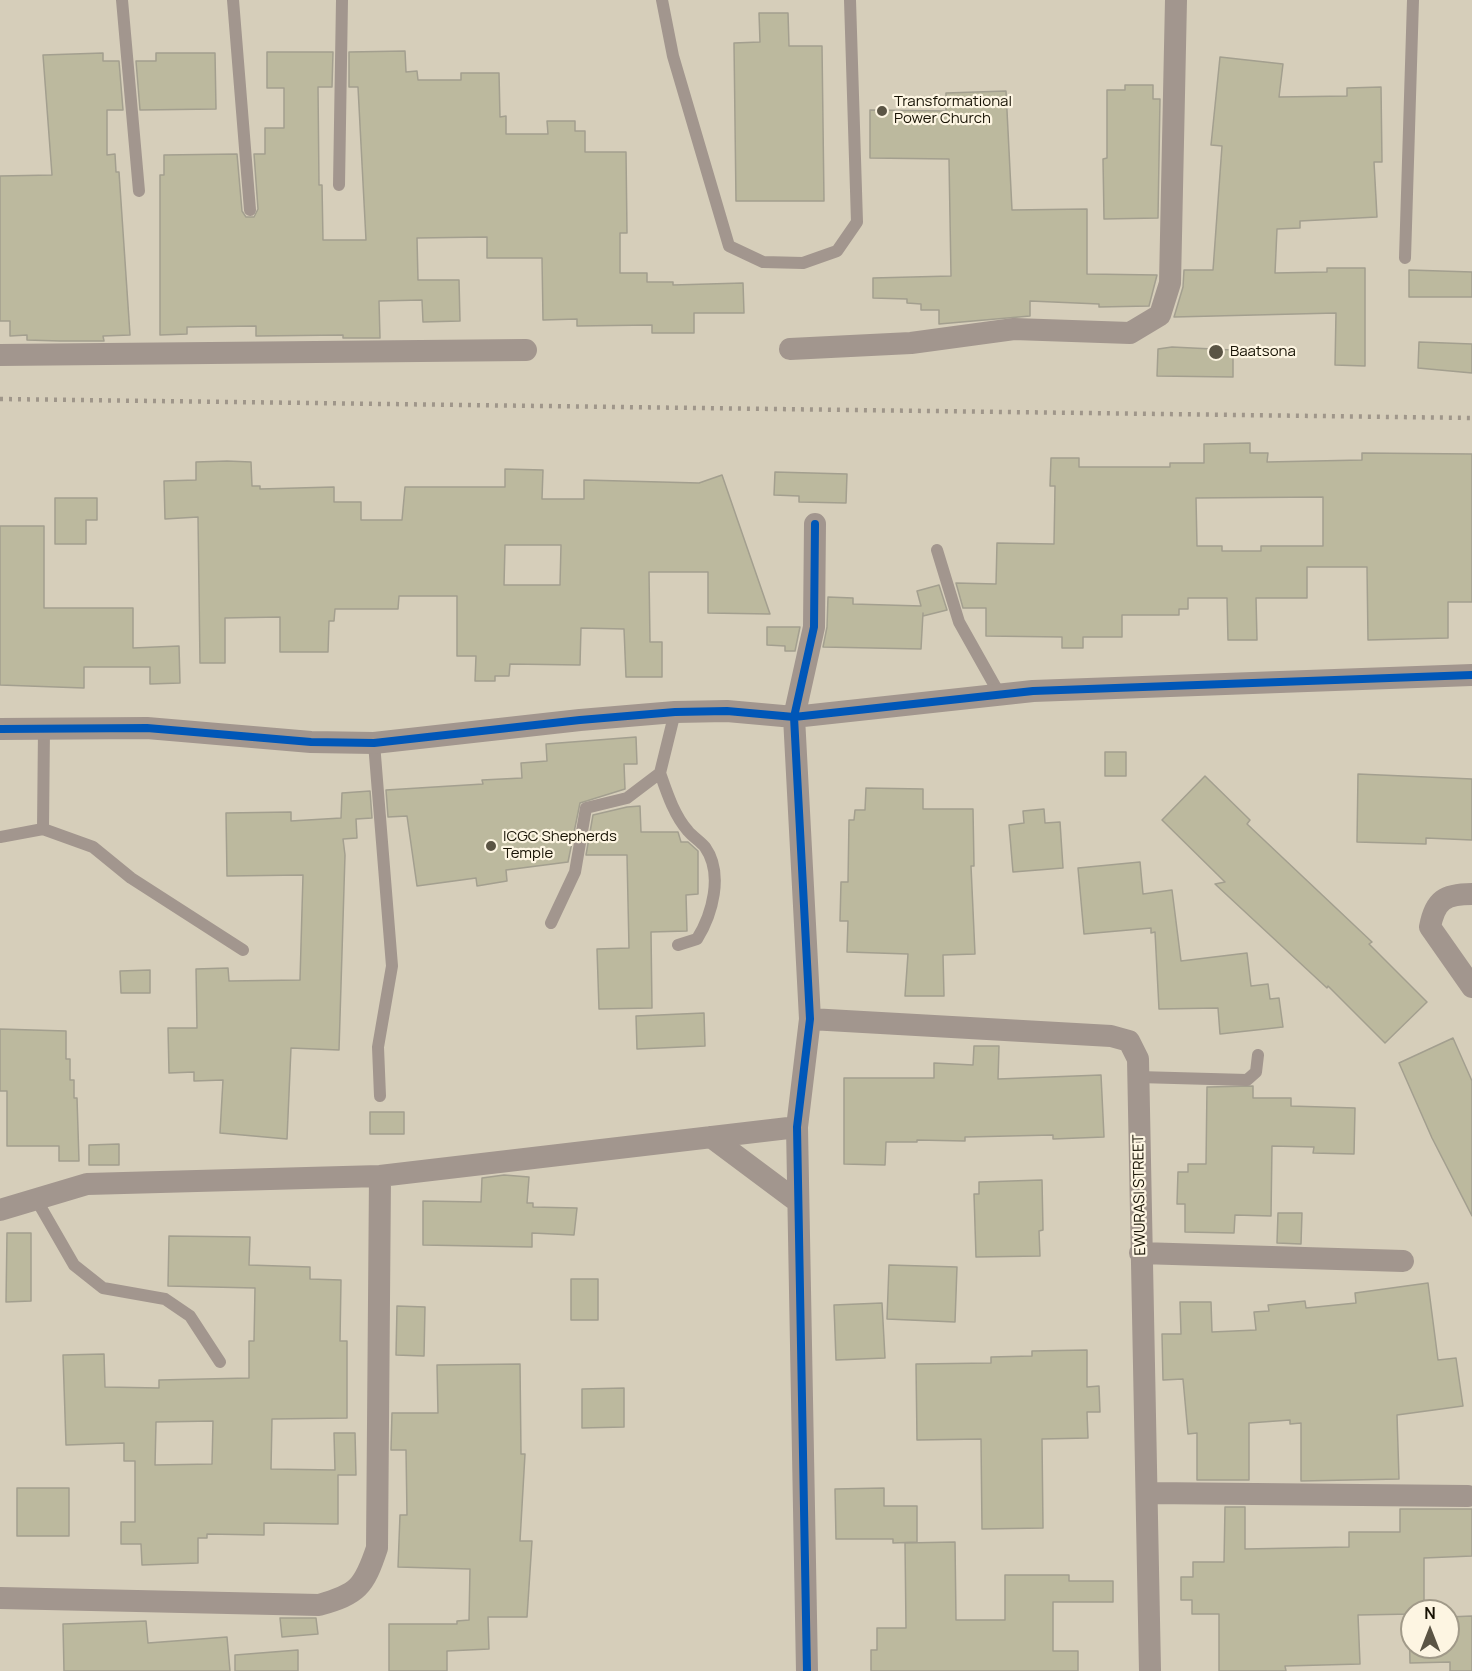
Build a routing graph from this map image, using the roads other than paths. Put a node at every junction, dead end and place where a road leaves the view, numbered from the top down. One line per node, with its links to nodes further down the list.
1 (123, 0): 9 (lane)
2 (233, 0): 10 (lane)
3 (342, 0): 8 (lane)
4 (662, 0): 5 (lane)
5 (850, 0)
6 (1176, 0): 13 (street)
7 (1413, 0): 11 (lane)
8 (339, 185)
9 (139, 191)
10 (250, 210)
11 (1405, 258)
12 (526, 350): 14 (street)
13 (790, 350)
14 (0, 355)
15 (815, 524): 20 (street)
16 (937, 550): 18 (lane)
17 (1472, 675): 18 (street)
18 (1000, 695): 20 (street)
19 (675, 712): 20 (street); 23 (street); 24 (lane)
20 (794, 717): 32 (street)
21 (44, 728): 22 (street); 23 (street); 25 (lane)
22 (0, 729)
23 (374, 744): 35 (lane)
24 (660, 773): 28 (lane); 29 (lane)
25 (43, 829): 26 (lane); 30 (lane)
26 (0, 837)
27 (1472, 894): 31 (street)
28 (551, 923)
29 (678, 945)
30 (243, 951)
31 (1472, 987)
32 (810, 1019): 34 (street, EWURASI STREET); 36 (street)
33 (1258, 1055): 34 (lane)
34 (1138, 1077): 42 (street, EWURASI STREET)
35 (380, 1096)
36 (797, 1127): 37 (street); 40 (street)
37 (711, 1137): 38 (street); 40 (street)
38 (380, 1176): 39 (street); 47 (street)
39 (36, 1199): 41 (street); 44 (lane)
40 (798, 1202): 48 (street)
41 (0, 1210)
42 (1140, 1253): 43 (street); 45 (street, EWURASI STREET)
43 (1403, 1261)
44 (220, 1362)
45 (1148, 1493): 46 (street); 49 (street, EWURASI STREET)
46 (1468, 1496)
47 (0, 1598)
48 (807, 1671)
49 (1150, 1671)

